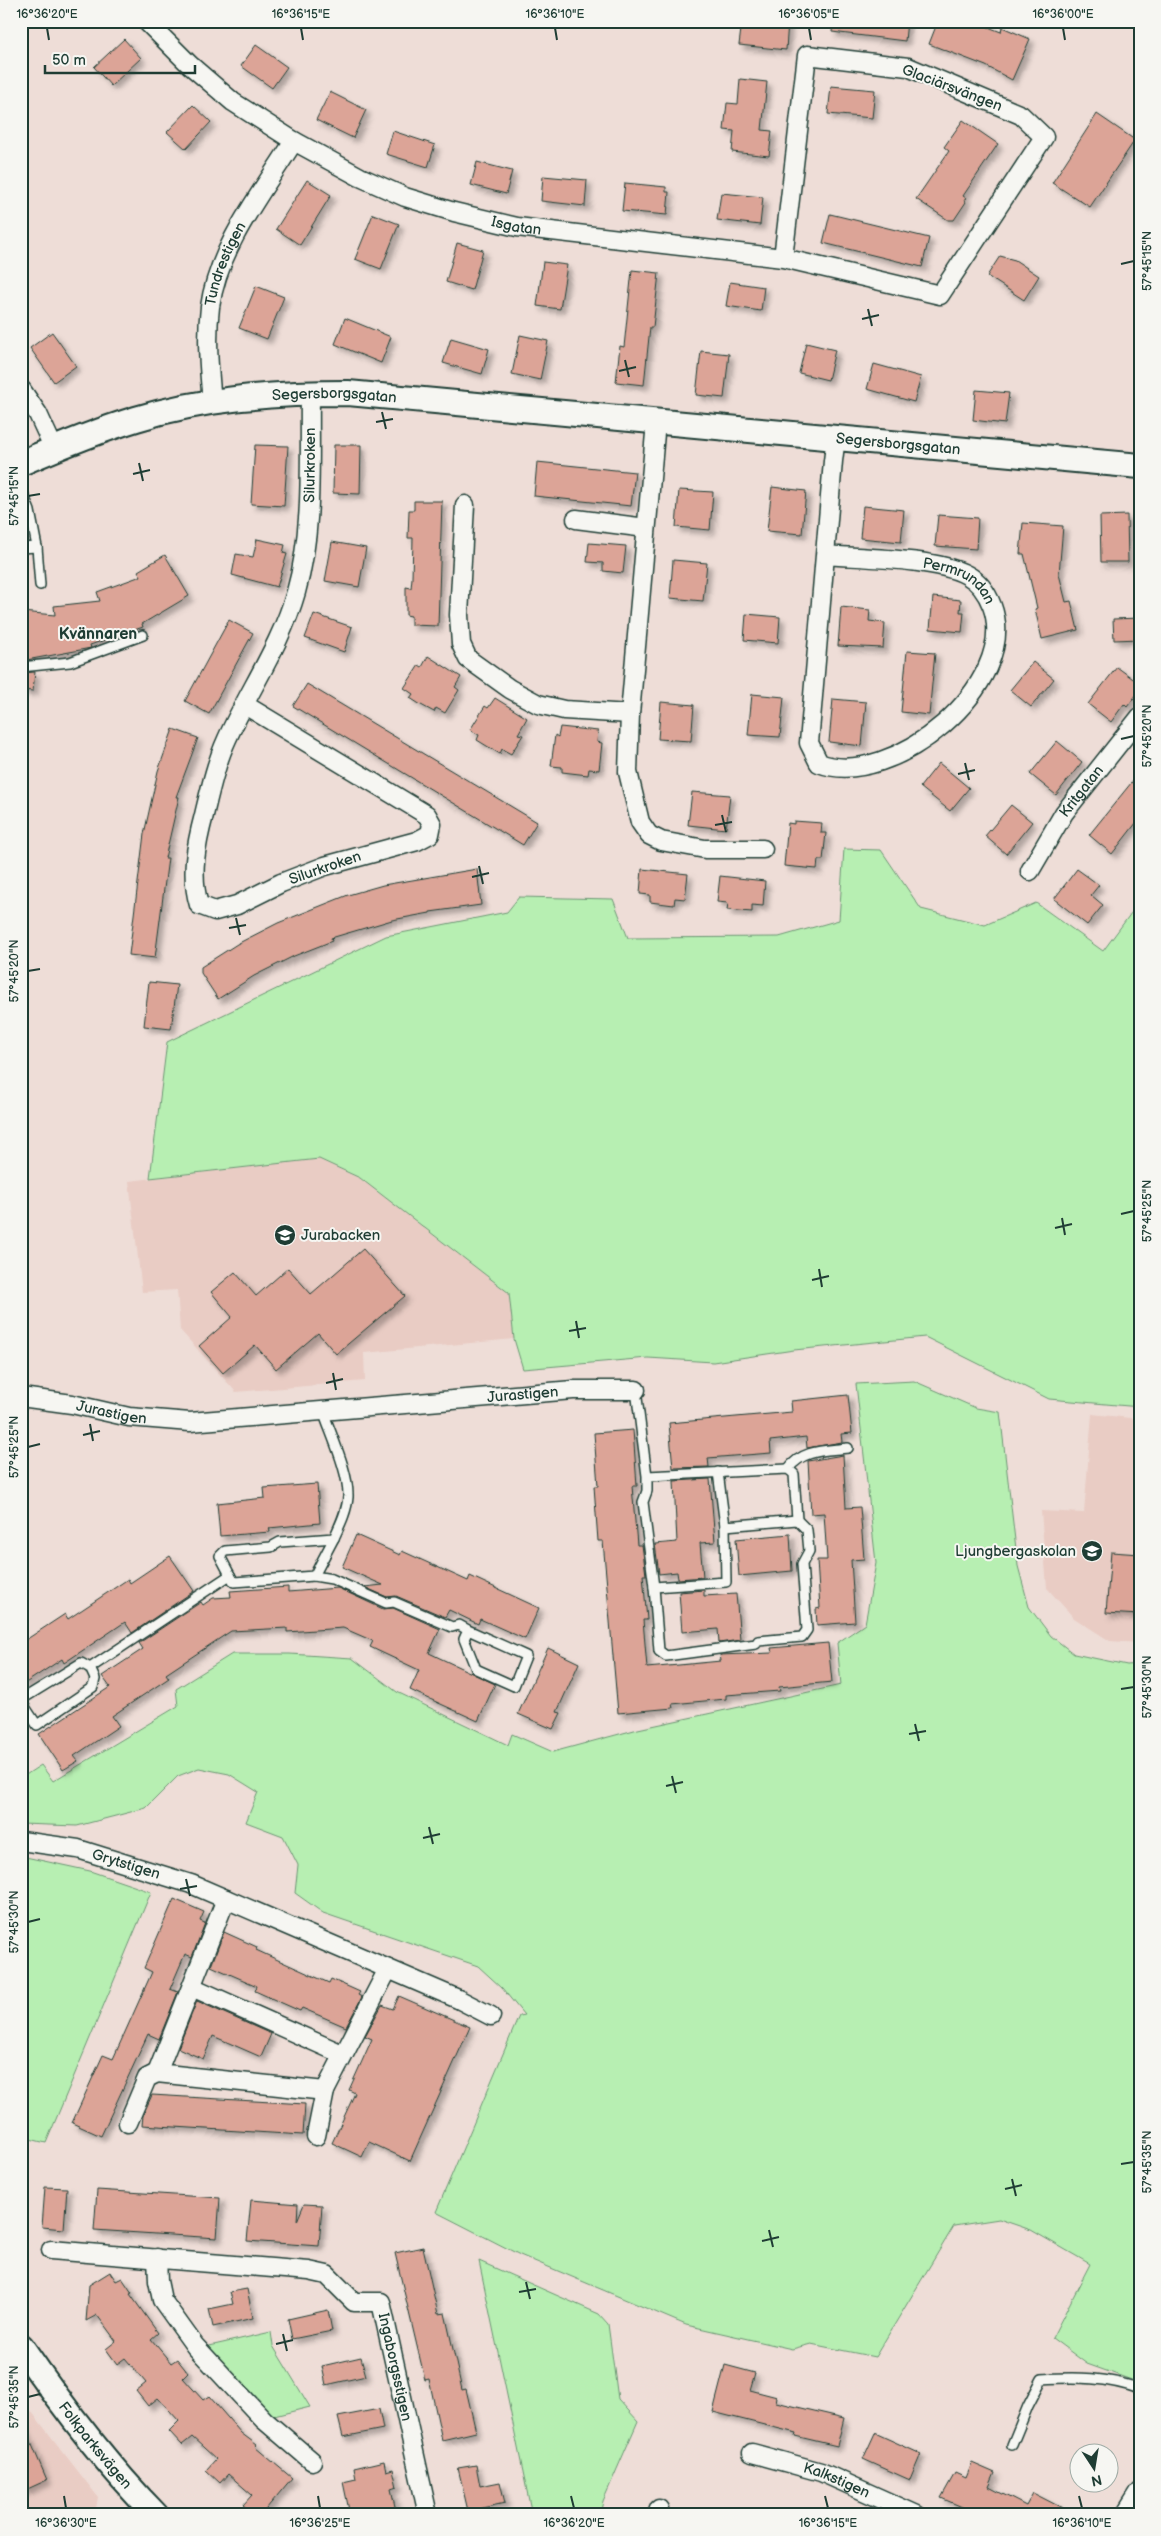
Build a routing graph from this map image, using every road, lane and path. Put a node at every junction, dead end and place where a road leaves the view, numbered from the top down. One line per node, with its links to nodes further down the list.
1 (146, 21): 2 (street, Isgatan)
2 (294, 141): 3 (street, Isgatan); 7 (street, Tundrestigen)
3 (782, 258): 4 (street, Isgatan); 4 (street, Glaciärsvängen)
4 (940, 295)
5 (21, 389): 10 (street)
6 (310, 393): 7 (street, Segersborgsgatan); 8 (street, Segersborgsgatan); 23 (street, Silurkroken)
7 (212, 402): 10 (street, Segersborgsgatan)
8 (656, 422): 9 (street, Segersborgsgatan); 16 (street)
9 (836, 437): 12 (street, Segersborgsgatan); 19 (street, Permrundan)
10 (54, 449): 11 (street, Segersborgsgatan)
11 (21, 463)
12 (1140, 466)
13 (21, 488): 17 (lane)
14 (465, 505): 24 (street)
15 (576, 519): 16 (street)
16 (646, 528): 24 (street)
17 (37, 547): 18 (lane); 20 (lane)
18 (21, 548)
19 (825, 555): 19 (street, Permrundan)
20 (40, 585)
21 (143, 635): 22 (lane)
22 (21, 667)
23 (245, 705): 23 (street, Silurkroken)
24 (630, 714): 26 (street)
25 (1140, 717): 27 (street, Kritgatan)
26 (763, 849)
27 (1030, 871)
28 (636, 1390): 30 (street, Jurastigen); 34 (lane, Jurastigen)
29 (21, 1397): 30 (street, Jurastigen)
30 (323, 1411): 37 (lane)
31 (848, 1448): 32 (lane)
32 (788, 1469): 33 (lane); 35 (lane, Jurastigen)
33 (718, 1472): 34 (lane); 36 (lane)
34 (647, 1476): 40 (lane, Jurastigen)
35 (797, 1520): 36 (lane); 40 (lane, Jurastigen)
36 (725, 1526): 40 (lane)
37 (334, 1538): 38 (lane); 39 (lane)
38 (230, 1575): 39 (lane); 42 (lane)
39 (314, 1576): 41 (lane)
40 (654, 1587)
41 (468, 1630): 41 (lane)
42 (90, 1668): 42 (lane)
43 (21, 1841): 44 (street, Grytstigen)
44 (226, 1899): 45 (street, Grytstigen); 46 (street)
45 (388, 1969): 47 (street, Grytstigen); 48 (street)
46 (192, 1987): 48 (street); 49 (street)
47 (491, 2016)
48 (342, 2054): 50 (street)
49 (157, 2073): 50 (street); 51 (street)
50 (324, 2091): 52 (street)
51 (128, 2123)
52 (316, 2136)
53 (50, 2250): 54 (street, Ingaborgsstigen)
54 (158, 2258): 59 (street); 62 (street, Ingaborgsstigen)
55 (21, 2346): 61 (street, Folkparksvägen)
56 (1140, 2389): 57 (lane)
57 (1012, 2445)
58 (752, 2453): 63 (street, Kalkstigen)
59 (312, 2461)
60 (1140, 2492): 64 (street)
61 (156, 2515)
62 (428, 2515)
63 (917, 2515)
64 (1125, 2515)

